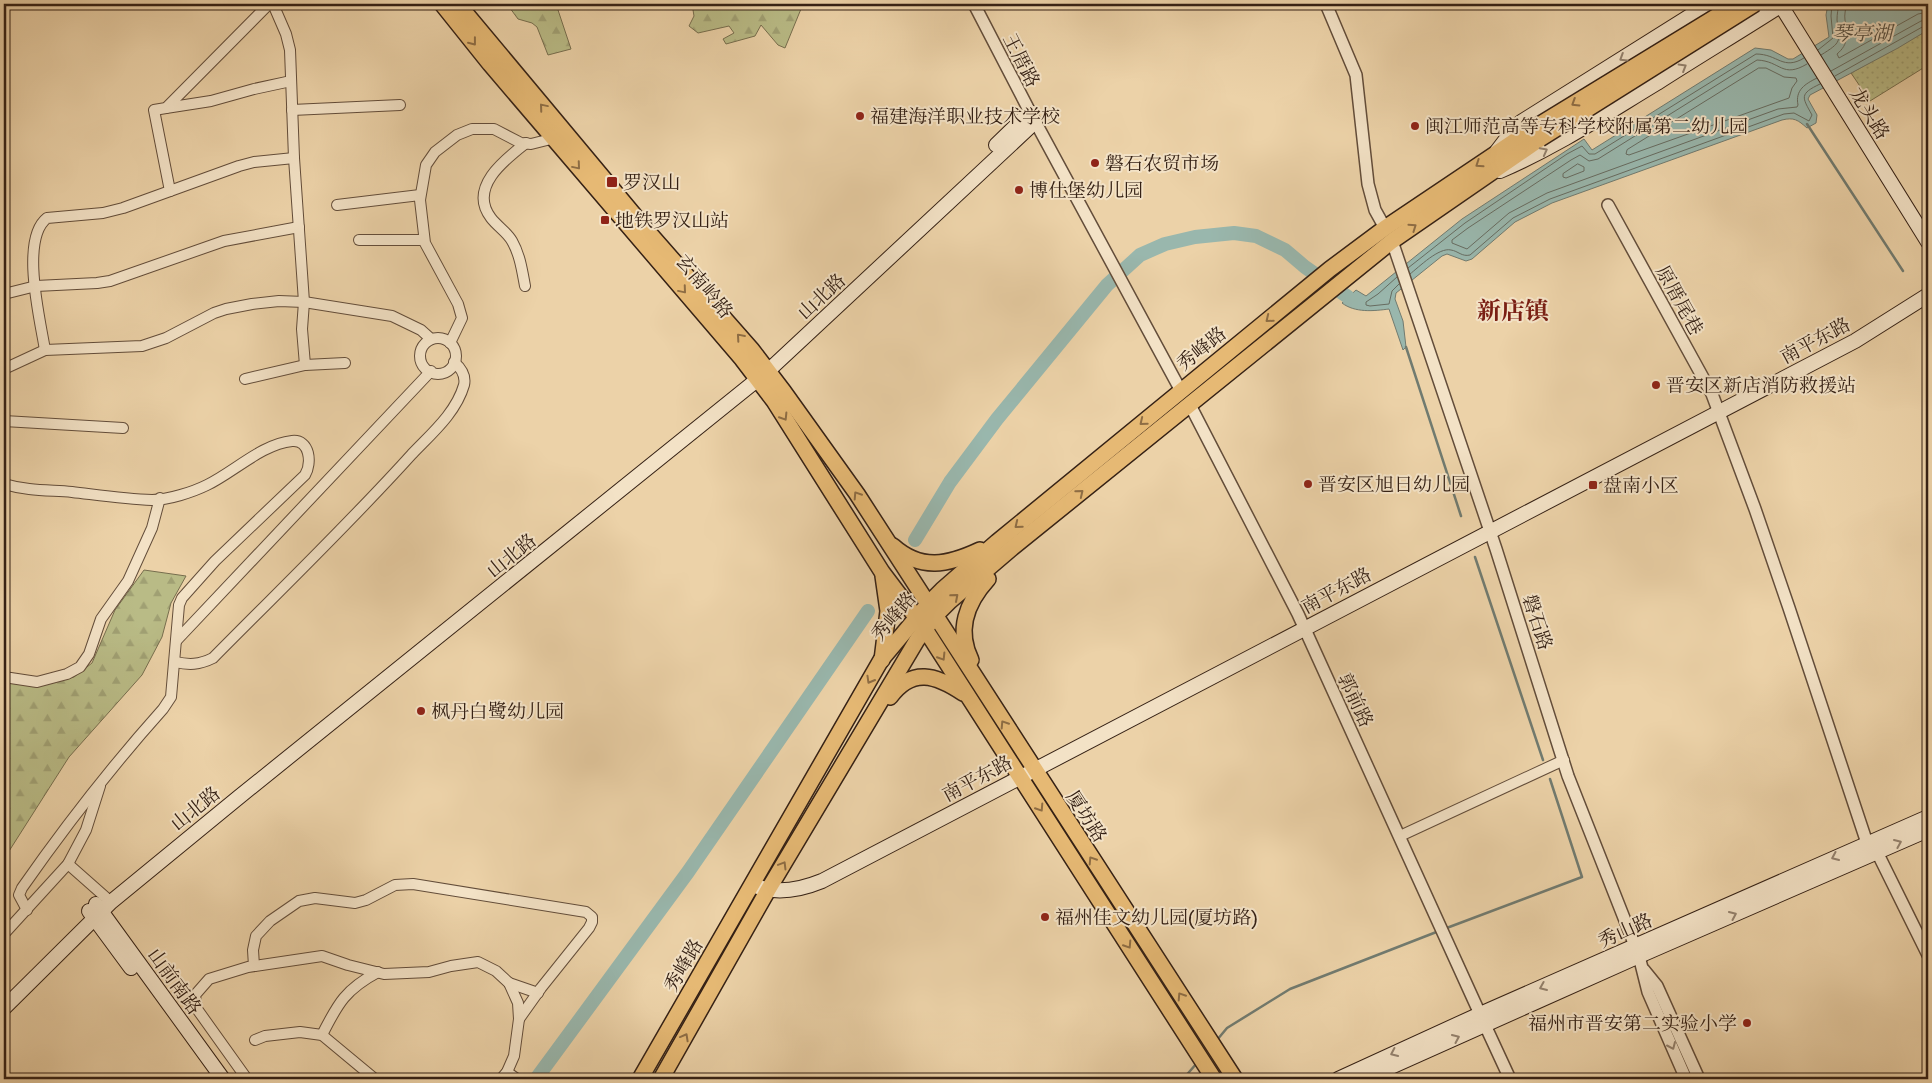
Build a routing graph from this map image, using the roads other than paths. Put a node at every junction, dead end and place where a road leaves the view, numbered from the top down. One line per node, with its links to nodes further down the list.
1 (269, 4): 16 (street)
2 (273, 4): 13 (street)
3 (442, 4): 49 (main road, 玄南岭路, one-way to 49)
4 (458, 4): 49 (main road, 玄南岭路, one-way to 4)
5 (974, 4): 18 (street, 王厝路)
6 (1326, 4): 31 (street)
7 (1709, 4): 11 (main road)
8 (1736, 4): 19 (main road, one-way to 19, bridge)
9 (1755, 4): 19 (main road, bridge)
10 (1784, 4): 12 (main road); 14 (main road, 龙头路)
11 (1682, 20): 12 (main road); 22 (main road, one-way to 22)
12 (1709, 51): 24 (main road, one-way to 12)
13 (291, 81): 16 (street); 17 (street)
14 (1843, 97): 29 (main road, 龙头路); 34 (main road, 龙头路)
15 (400, 105): 17 (street)
16 (166, 108): 25 (street)
17 (292, 110): 23 (street)
18 (1033, 117): 49 (main road, 山北路); 51 (street, 王厝路)
19 (1537, 134): 22 (main road); 24 (main road)
20 (547, 140): 21 (street)
21 (526, 143): 26 (street); 36 (street)
22 (1496, 152): 31 (main road, one-way to 31)
23 (294, 158): 25 (street); 30 (street)
24 (1484, 178): 31 (main road, one-way to 24)
25 (170, 192): 35 (street)
26 (420, 194): 27 (street); 33 (street)
27 (337, 205)
28 (1608, 205): 53 (street, 原厝尾巷)
29 (1928, 226)
30 (299, 227): 35 (street); 40 (street)
31 (1389, 235): 51 (main road, 秀峰路, one-way to 51); 52 (main road, 秀峰路); 58 (street, 磐石路)
32 (359, 240): 33 (street)
33 (424, 240): 42 (street)
34 (1928, 242)
35 (36, 286): 38 (street); 43 (street)
36 (525, 286)
37 (1928, 286): 53 (main road, 南平东路)
38 (4, 294)
39 (1928, 295): 53 (main road, 南平东路)
40 (304, 302): 41 (street); 43 (street); 46 (street)
41 (432, 340): 42 (street); 48 (street)
42 (450, 343): 44 (street)
43 (45, 350): 47 (street)
44 (454, 362): 48 (street); 69 (street)
45 (345, 363): 46 (street)
46 (305, 365): 50 (street)
47 (4, 369)
48 (431, 371): 67 (street)
49 (761, 372): 59 (main road, 玄南岭路, one-way to 49); 63 (main road, 玄南岭路, one-way to 63); 84 (main road, 山北路)
50 (245, 379)
51 (1181, 391): 60 (main road, 秀峰路, one-way to 60)
52 (1190, 405): 61 (main road, 秀峰路, one-way to 52); 66 (street, 郭前路)
53 (1717, 409): 58 (main road, 南平东路); 80 (street, 原厝尾巷)
54 (4, 422): 55 (street)
55 (123, 428)
56 (4, 484): 57 (street)
57 (160, 498): 67 (street); 70 (street)
58 (1488, 526): 66 (main road, 南平东路); 74 (street, 磐石路)
59 (883, 537): 60 (main road); 62 (main road, 玄南岭路)
60 (997, 542): 64 (main road, 秀峰路)
61 (1012, 548): 64 (main road, 秀峰路, one-way to 61); 71 (main road)
62 (907, 574): 64 (main road, 厦坊路)
63 (891, 592): 65 (main road, 厦坊路); 68 (main road)
64 (932, 610): 65 (main road, 秀峰路); 71 (main road, 厦坊路)
65 (921, 623): 68 (main road, 秀峰路); 72 (main road, 厦坊路, one-way to 72); 73 (main road, 秀峰路)
66 (1302, 624): 75 (main road, 南平东路); 79 (street, 郭前路)
67 (176, 641): 69 (street)
68 (881, 660): 82 (main road, 秀峰路, one-way to 82)
69 (174, 662): 76 (street)
70 (4, 678)
71 (980, 685): 75 (main road, 厦坊路, one-way to 71)
72 (967, 696): 73 (main road); 75 (main road, 厦坊路)
73 (872, 716): 83 (main road, 秀峰路, one-way to 73)
74 (1564, 760): 79 (street); 88 (street, 磐石路)
75 (1025, 770): 83 (main road, 南平东路); 109 (main road, 厦坊路, one-way to 109); 110 (main road, 厦坊路, one-way to 75)
76 (102, 780): 81 (street); 85 (street)
77 (1928, 817): 80 (main road, 秀山路)
78 (1928, 830): 80 (main road, 秀山路, one-way to 78)
79 (1400, 836): 98 (street, 郭前路)
80 (1872, 848): 87 (street, 原厝尾巷); 88 (main road, 秀山路)
81 (68, 864): 84 (street); 85 (street)
82 (754, 882): 83 (main road, 南平东路); 107 (main road, 秀峰路)
83 (770, 887): 108 (main road, 秀峰路, one-way to 83)
84 (99, 907): 95 (main road, 山北路); 96 (main road, 山北路); 102 (main road, 山前南路); 103 (main road, 山前南路)
85 (27, 910): 86 (street)
86 (4, 934)
87 (1928, 955)
88 (1639, 957): 98 (main road, 秀山路); 114 (street, 磐石路, one-way to 114); 115 (street, 磐石路)
89 (348, 965): 90 (street); 91 (street); 93 (street)
90 (254, 966): 94 (street); 104 (street)
91 (378, 972): 92 (street); 93 (street)
92 (509, 983): 94 (street); 97 (street)
93 (353, 988): 99 (street)
94 (538, 993): 97 (street)
95 (4, 996)
96 (4, 1008)
97 (519, 1019): 101 (street)
98 (1482, 1019): 111 (main road, 秀山路, one-way to 111); 112 (main road, 秀山路, one-way to 98); 113 (street, 郭前路)
99 (322, 1035): 100 (street); 105 (street)
100 (256, 1040)
101 (504, 1076): 106 (street)
102 (212, 1079)
103 (223, 1079)
104 (247, 1079)
105 (375, 1079)
106 (517, 1079)
107 (640, 1079)
108 (661, 1079)
109 (1214, 1079)
110 (1235, 1079)
111 (1338, 1079)
112 (1364, 1079)
113 (1510, 1079)
114 (1686, 1079)
115 (1699, 1079)

